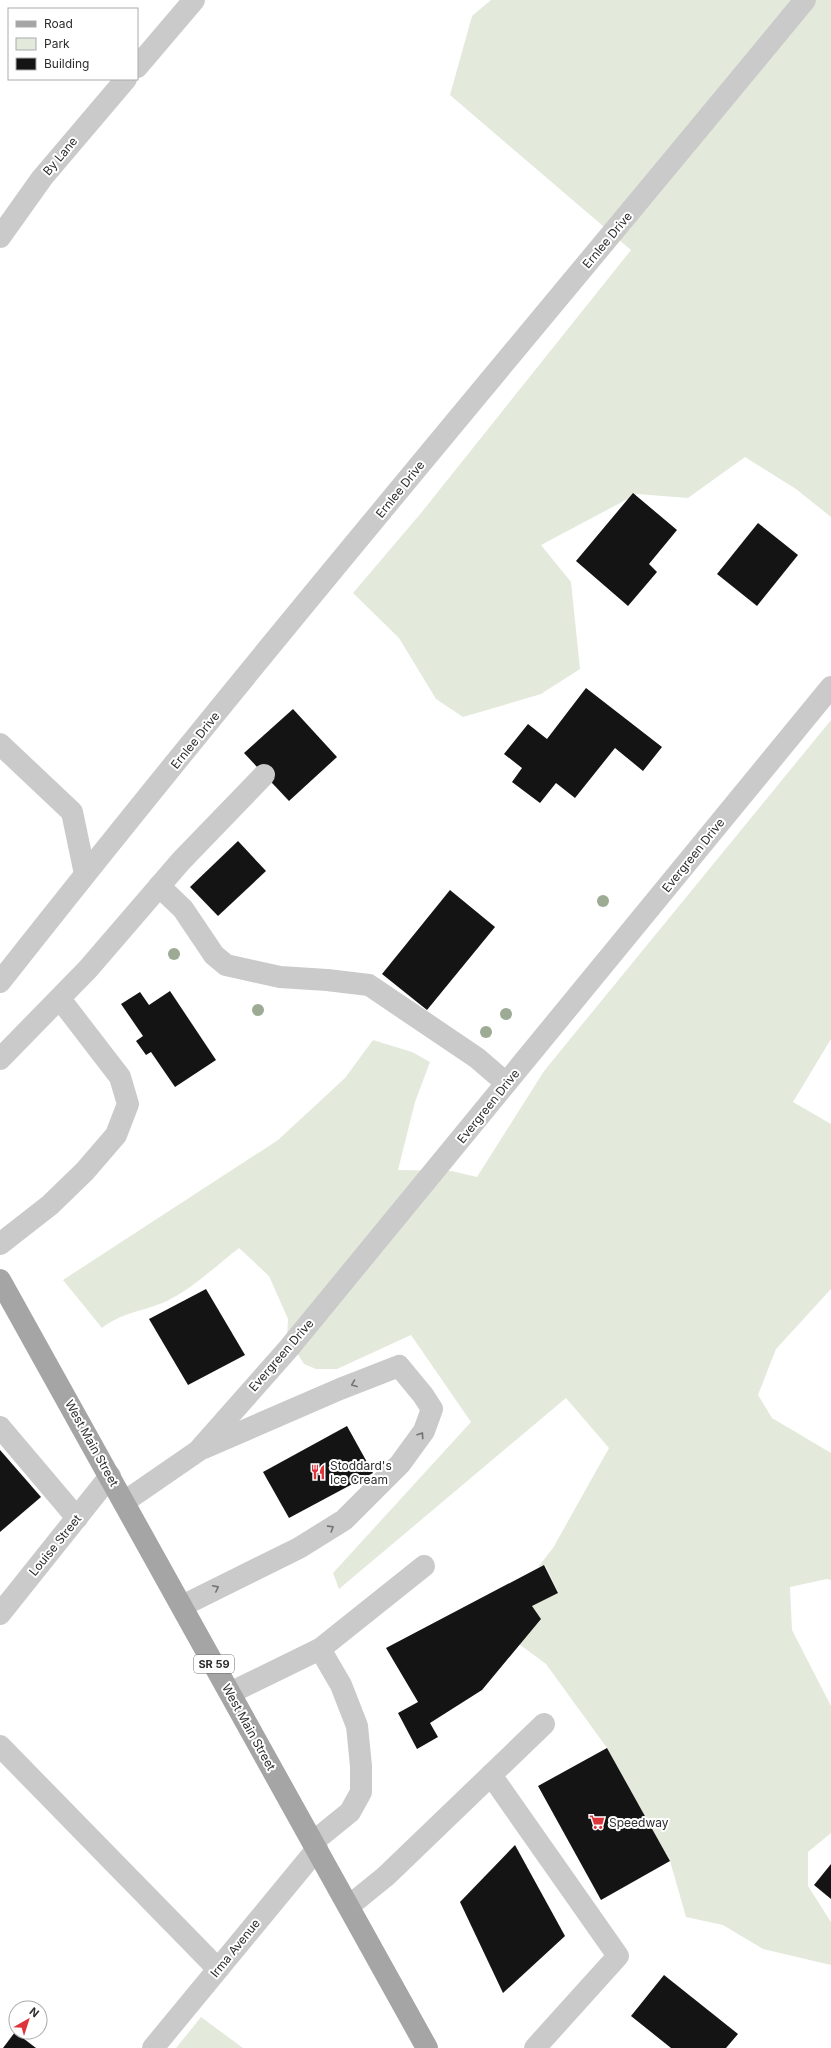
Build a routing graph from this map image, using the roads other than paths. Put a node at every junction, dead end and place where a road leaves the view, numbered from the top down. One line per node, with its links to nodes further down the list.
1 (194, 0): 3 (street)
2 (805, 0): 9 (street, Ernlee Drive)
3 (138, 66)
4 (125, 80): 5 (street, By Lane)
5 (0, 237)
6 (831, 687): 14 (street, Evergreen Drive)
7 (0, 744): 9 (street)
8 (264, 775): 10 (street)
9 (85, 874): 11 (street, Ernlee Drive)
10 (159, 886): 12 (street); 14 (street)
11 (0, 982)
12 (60, 999): 13 (street); 15 (street)
13 (0, 1059)
14 (506, 1083): 18 (street, Evergreen Drive)
15 (0, 1244)
16 (0, 1280): 19 (main road, West Main Street / SR 59)
17 (0, 1426): 21 (street)
18 (198, 1451): 20 (street, Evergreen Drive); 23 (street, one-way to 18)
19 (110, 1476): 20 (main road, West Main Street / SR 59); 21 (street, Louise Street)
20 (124, 1502): 23 (main road, West Main Street / SR 59)
21 (77, 1518): 24 (street, Louise Street)
22 (424, 1566): 25 (street)
23 (182, 1606): 26 (main road, West Main Street / SR 59)
24 (0, 1614)
25 (320, 1649): 26 (street); 30 (street, Irma Avenue)
26 (230, 1693): 30 (main road, West Main Street / SR 59)
27 (544, 1724): 29 (street)
28 (0, 1746): 32 (street)
29 (492, 1775): 31 (street); 35 (street)
30 (315, 1845): 31 (main road, West Main Street / SR 59); 32 (street, Irma Avenue)
31 (348, 1906): 34 (main road, West Main Street / SR 59)
32 (218, 1969): 33 (street, Irma Avenue)
33 (153, 2048)
34 (427, 2048)
35 (535, 2048)

